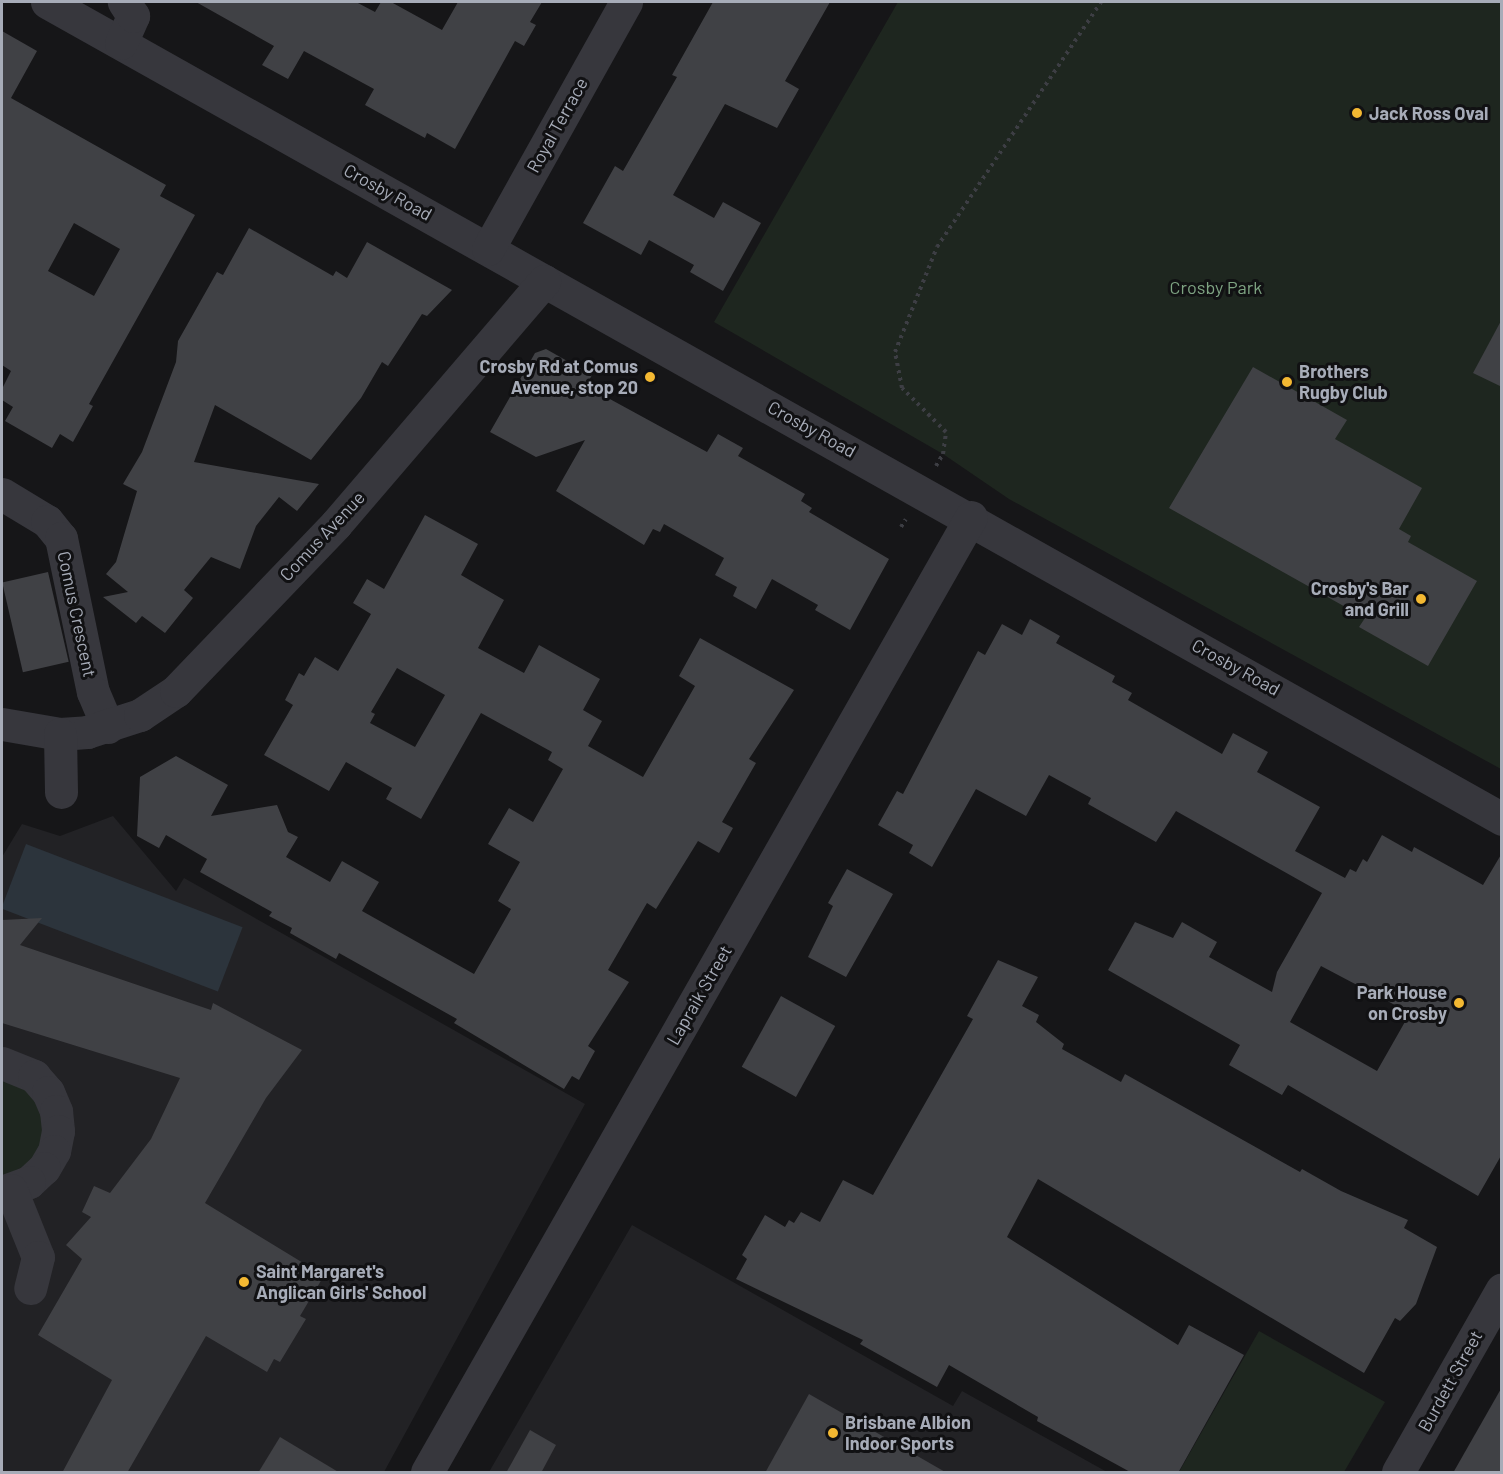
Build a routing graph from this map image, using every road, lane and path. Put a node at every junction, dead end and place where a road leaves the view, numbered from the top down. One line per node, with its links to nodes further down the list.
1 (47, 2): 5 (street, Crosby Road)
2 (124, 2): 5 (street)
3 (626, 2): 6 (street, Royal Terrace)
4 (1101, 2): 8 (path)
5 (121, 43): 6 (street, Crosby Road)
6 (488, 249): 7 (street, Crosby Road)
7 (544, 280): 10 (street, Crosby Road); 12 (street, Comus Avenue)
8 (931, 475)
9 (2, 494): 12 (street, Comus Crescent)
10 (971, 518): 15 (street, Crosby Road); 20 (street, Lapraik Street)
11 (2, 724): 13 (street, Comus Avenue)
12 (108, 727): 13 (street, Comus Avenue)
13 (60, 734): 14 (street)
14 (61, 792)
15 (1502, 819)
16 (2, 1062): 17 (street)
17 (6, 1191): 18 (street)
18 (30, 1288)
19 (1502, 1288): 21 (street, Burdett Street)
20 (427, 1473)
21 (1398, 1473)

